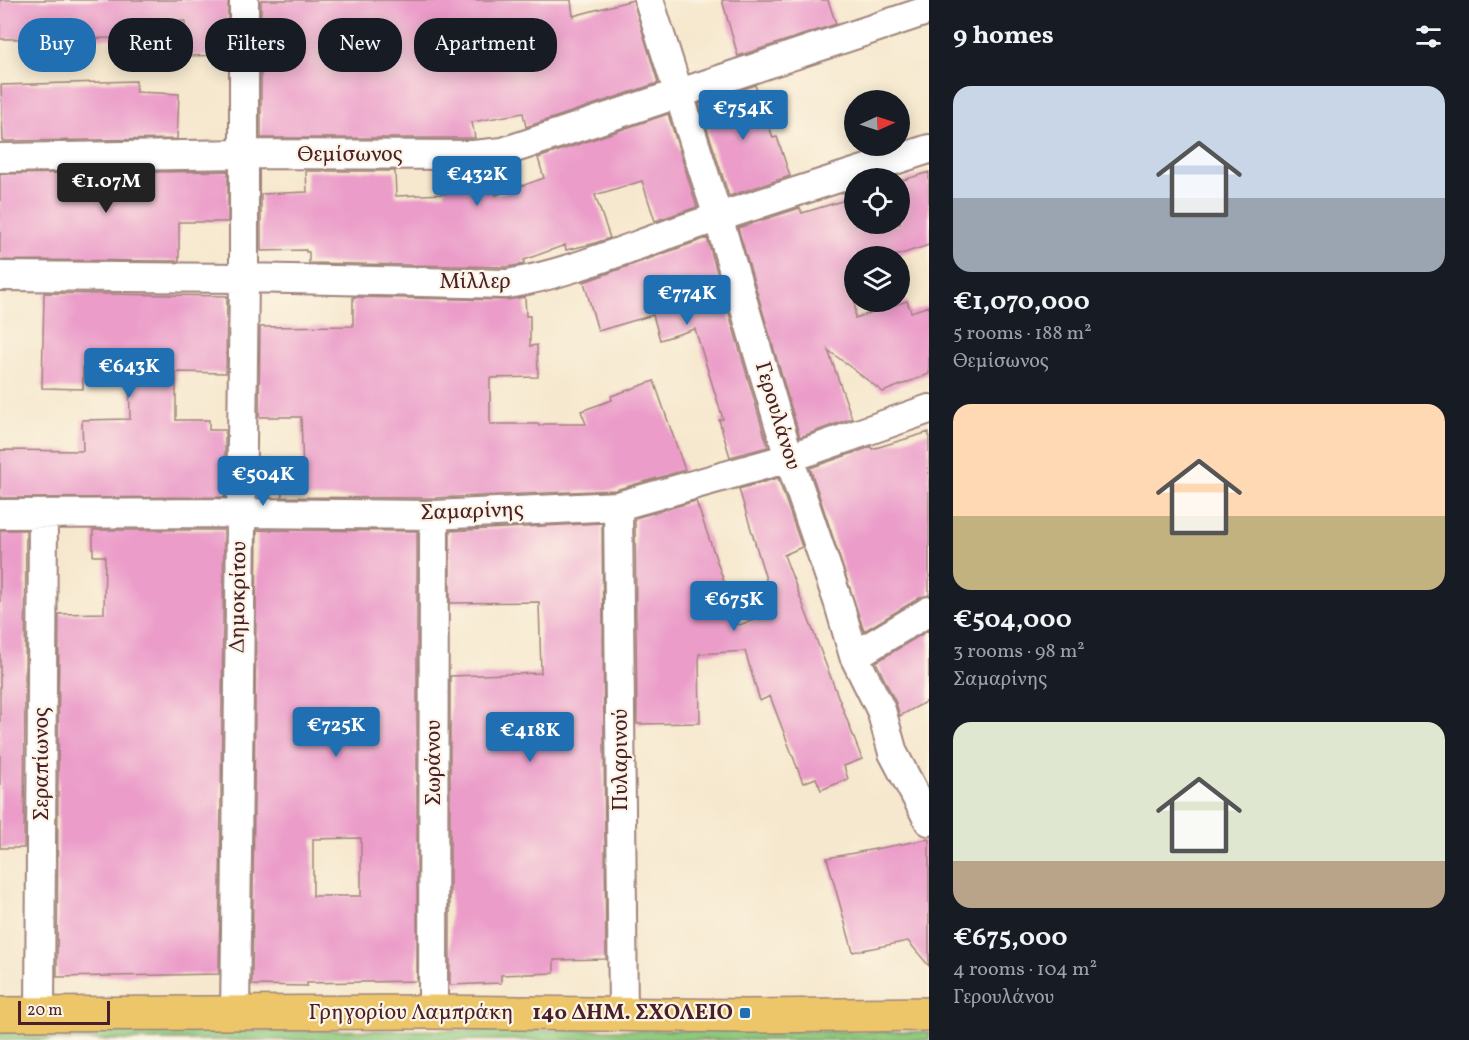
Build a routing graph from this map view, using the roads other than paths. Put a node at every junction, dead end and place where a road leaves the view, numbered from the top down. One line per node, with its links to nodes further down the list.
1 (244, 0): 6 (street, Δημοκρίτου)
2 (649, 0): 4 (street, Γερουλάνου)
3 (929, 10): 4 (street, Θεμίσωνος)
4 (679, 93): 6 (street, Θεμίσωνος); 8 (street, Γερουλάνου)
5 (929, 149): 8 (street, Μίλλερ)
6 (244, 154): 7 (street, Θεμίσωνος); 10 (street, Δημοκρίτου)
7 (0, 158)
8 (718, 217): 10 (street, Μίλλερ); 12 (street, Γερουλάνου)
9 (0, 276): 10 (street, Μίλλερ)
10 (244, 278): 14 (street, Δημοκρίτου)
11 (929, 409): 12 (street, Σαμαρίνης)
12 (789, 458): 13 (street, Σαμαρίνης); 19 (street, Γερουλάνου)
13 (618, 506): 17 (street, Σαμαρίνης); 22 (street, Πυλαρινού)
14 (240, 513): 16 (street, Σαμαρίνης); 17 (street, Σαμαρίνης); 25 (street, Δημοκρίτου)
15 (0, 514): 16 (street, Σαμαρίνης)
16 (43, 514): 24 (street, Σεραπίωνος)
17 (434, 515): 21 (street, Σωράνου)
18 (929, 611): 19 (street)
19 (854, 656): 20 (street, Γερουλάνου)
20 (929, 821)
21 (433, 1012): 22 (main road, Γρηγορίου Λαμπράκη); 25 (main road, Γρηγορίου Λαμπράκη)
22 (623, 1013): 26 (main road, Γρηγορίου Λαμπράκη)
23 (0, 1014): 24 (main road, Γρηγορίου Λαμπράκη)
24 (40, 1014): 25 (main road, Γρηγορίου Λαμπράκη)
25 (235, 1014)
26 (929, 1014)

